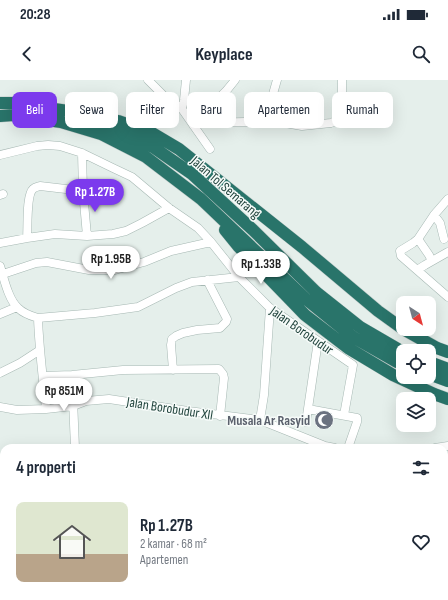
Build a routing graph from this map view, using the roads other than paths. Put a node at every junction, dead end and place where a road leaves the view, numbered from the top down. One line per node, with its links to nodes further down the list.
1 (148, 80): 9 (street)
2 (186, 80): 9 (street)
3 (235, 80): 6 (street)
4 (277, 80): 7 (street)
5 (342, 80): 14 (street)
6 (226, 92)
7 (274, 92)
8 (0, 103): 10 (highway, Jalan Tol Semarang)
9 (182, 110): 12 (street)
10 (65, 111)
11 (0, 116): 21 (highway, Jalan Tol Semarang)
12 (187, 116)
13 (118, 121): 42 (highway)
14 (236, 122)
15 (113, 128): 45 (highway, Jalan Tol Semarang)
16 (195, 128): 17 (street)
17 (210, 149)
18 (82, 153): 19 (street, Jalan Borobudur); 20 (street); 23 (street, Jalan Borobudur)
19 (0, 155)
20 (83, 191): 25 (street); 26 (street)
21 (201, 199): 48 (highway, Jalan Tol Semarang); 57 (highway)
22 (448, 199): 24 (street)
23 (169, 208): 25 (street); 29 (street, Jalan Borobudur)
24 (434, 215): 27 (street); 28 (street)
25 (87, 236): 26 (street)
26 (27, 238): 30 (street)
27 (418, 239): 32 (street); 34 (street)
28 (444, 239)
29 (211, 242): 33 (street); 35 (street, Jalan Borobudur)
30 (0, 243)
31 (448, 252): 32 (street)
32 (432, 261): 34 (street)
33 (1, 270): 38 (street)
34 (417, 270): 37 (street)
35 (239, 277): 36 (street); 39 (street, Jalan Borobudur)
36 (207, 280): 41 (street); 51 (street)
37 (448, 298)
38 (17, 307): 40 (street); 41 (street)
39 (270, 308): 44 (street, Jalan Borobudur); 64 (street)
40 (0, 314)
41 (38, 318): 46 (street)
42 (396, 324)
43 (416, 336): 47 (highway)
44 (318, 341): 61 (street); 63 (street, Jalan Borobudur)
45 (396, 348)
46 (40, 350): 52 (street); 54 (street)
47 (448, 352)
48 (396, 361)
49 (436, 365): 50 (highway)
50 (448, 369)
51 (173, 370): 53 (street); 62 (street)
52 (0, 373)
53 (72, 375): 54 (street); 58 (street)
54 (43, 376): 60 (street)
55 (436, 377): 56 (highway)
56 (448, 381)
57 (448, 399)
58 (74, 406): 60 (street, Jalan Borobudur XII); 62 (street, Jalan Borobudur XII); 66 (street)
59 (0, 408): 60 (street, Jalan Borobudur XII)
60 (46, 409)
61 (308, 409): 63 (street); 65 (street)
62 (220, 416): 64 (street, Jalan Borobudur XII)
63 (344, 416): 68 (street)
64 (260, 420): 67 (street, Jalan Borobudur XII)
65 (306, 422)
66 (75, 444)
67 (318, 444)
68 (349, 444)

